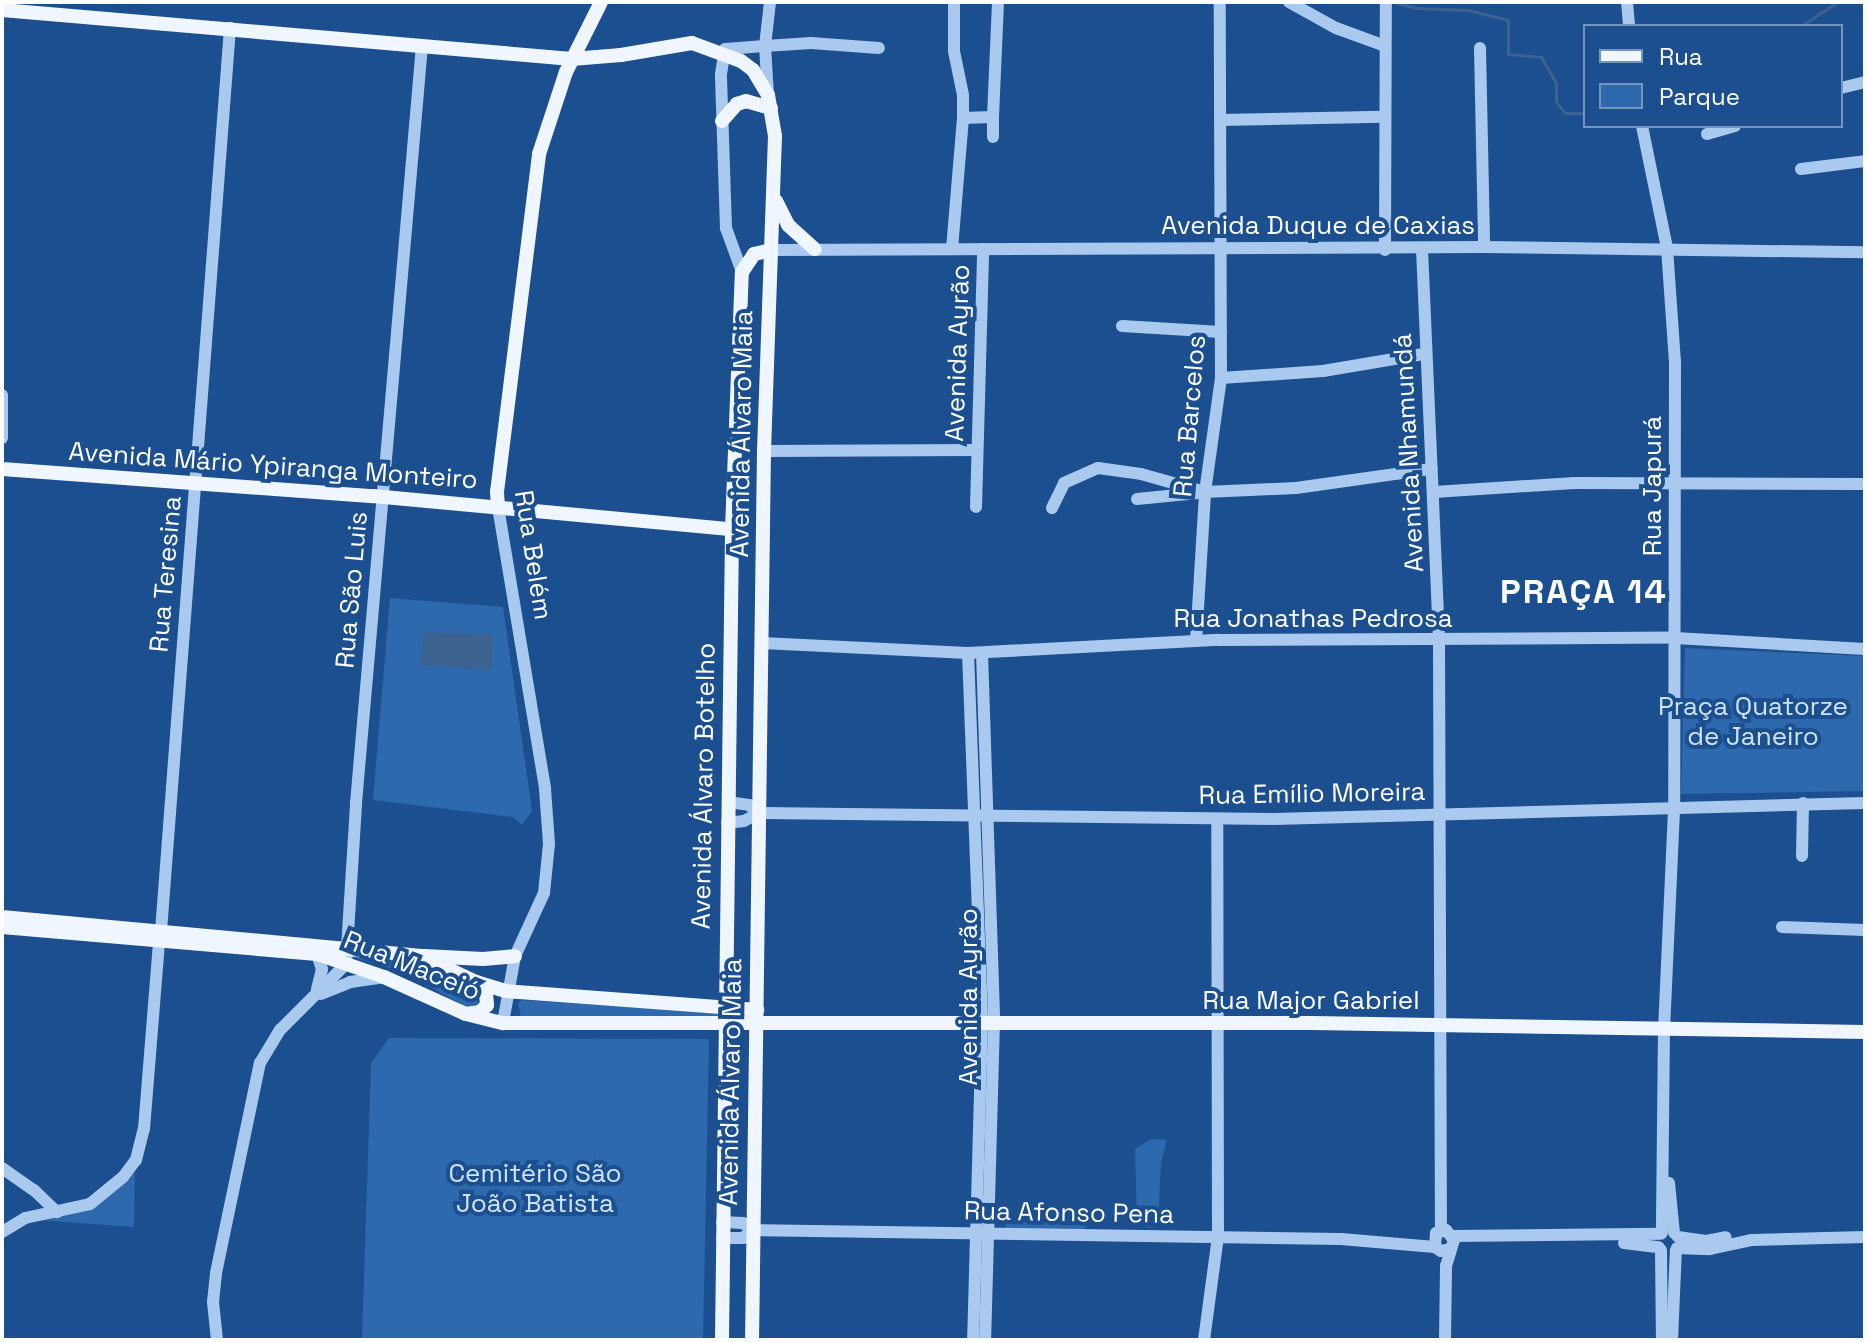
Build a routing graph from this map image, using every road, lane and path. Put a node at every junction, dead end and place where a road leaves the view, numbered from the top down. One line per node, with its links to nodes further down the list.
1 (601, 2): 17 (main road, Rua Belém)
2 (770, 2): 13 (street)
3 (954, 2): 23 (street)
4 (998, 2): 21 (street)
5 (1220, 2): 24 (street, Rua Barcelos)
6 (1289, 2): 14 (street)
7 (1386, 2): 14 (street)
8 (1627, 2): 10 (street)
9 (2, 10): 11 (main road)
10 (1629, 24)
11 (230, 28): 12 (main road); 54 (street, Rua Teresina)
12 (422, 46): 17 (main road); 59 (street, Rua São Luis)
13 (765, 46): 15 (street); 20 (street); 25 (street)
14 (1385, 46): 22 (street)
15 (879, 48)
16 (1480, 48): 33 (street)
17 (572, 59): 20 (main road, bridge); 61 (main road, Rua Belém)
18 (1865, 82): 19 (street)
19 (1843, 88)
20 (770, 101): 25 (main road); 32 (main road, Avenida Álvaro Maia)
21 (993, 117): 23 (street); 29 (street)
22 (1383, 117): 24 (street); 41 (street)
23 (963, 118): 36 (street)
24 (1220, 120): 38 (street, Rua Barcelos)
25 (722, 121): 43 (street)
26 (1642, 128): 34 (street, Rua Japurá)
27 (1728, 128): 28 (street)
28 (1707, 134)
29 (993, 137)
30 (1865, 161): 31 (street)
31 (1801, 169)
32 (774, 191): 35 (main road); 40 (main road, Avenida Álvaro Maia)
33 (1484, 247): 34 (street, Avenida Duque de Caxias); 39 (street, Avenida Duque de Caxias)
34 (1667, 248): 42 (street, Avenida Duque de Caxias); 55 (street, Rua Japurá)
35 (815, 249): 36 (street, Avenida Duque de Caxias); 40 (street, Avenida Duque de Caxias)
36 (952, 249): 37 (street, Avenida Duque de Caxias)
37 (983, 249): 38 (street, Avenida Duque de Caxias); 50 (street, Avenida Ayrão)
38 (1220, 249): 41 (street, Avenida Duque de Caxias); 45 (street, Rua Barcelos)
39 (1422, 249): 41 (street, Avenida Duque de Caxias); 46 (street, Avenida Nhamundá)
40 (771, 250): 43 (main road); 51 (main road, Avenida Álvaro Maia)
41 (1385, 250)
42 (1865, 252)
43 (742, 272): 64 (main road, Avenida Álvaro Botelho)
44 (1122, 326): 45 (street)
45 (1221, 332): 47 (street, Rua Barcelos)
46 (1424, 354): 47 (street); 53 (street, Avenida Nhamundá)
47 (1221, 378): 57 (street, Rua Barcelos)
48 (2, 395): 49 (street)
49 (2, 438)
50 (976, 450): 51 (street); 62 (street, Avenida Ayrão)
51 (764, 451): 68 (main road, Avenida Álvaro Maia)
52 (2, 469): 54 (main road, Avenida Mário Ypiranga Monteiro)
53 (1432, 469): 57 (street); 58 (street, Avenida Nhamundá)
54 (195, 483): 59 (main road, Avenida Mário Ypiranga Monteiro); 86 (street, Rua Teresina)
55 (1675, 483): 56 (street); 58 (street); 65 (street, Rua Japurá)
56 (1865, 484)
57 (1205, 492): 60 (street); 63 (street); 67 (street, Rua Barcelos)
58 (1434, 492): 66 (street, Avenida Nhamundá)
59 (382, 496): 61 (main road, Avenida Mário Ypiranga Monteiro); 87 (street, Rua São Luis)
60 (1137, 499)
61 (498, 507): 64 (main road, Avenida Mário Ypiranga Monteiro); 90 (street, Rua Belém)
62 (976, 507)
63 (1052, 508)
64 (732, 529): 72 (main road, Avenida Álvaro Botelho)
65 (1675, 638): 66 (street, Rua Jonathas Pedrosa); 69 (street, Rua Jonathas Pedrosa); 75 (street, Rua Japurá)
66 (1439, 640): 67 (street, Rua Jonathas Pedrosa); 77 (street, Avenida Nhamundá)
67 (1196, 641): 71 (street, Rua Jonathas Pedrosa)
68 (762, 643): 70 (street, Rua Jonathas Pedrosa); 76 (main road, Avenida Álvaro Maia)
69 (1865, 649)
70 (968, 653): 71 (street, Rua Jonathas Pedrosa); 78 (street, Avenida Ayrão)
71 (982, 653): 78 (street, Avenida Ayrão)
72 (728, 802): 76 (street, Rua Emílio Moreira); 80 (main road, Avenida Álvaro Botelho)
73 (1803, 803): 74 (street, Rua Emílio Moreira); 75 (street, Rua Emílio Moreira); 81 (street)
74 (1865, 803)
75 (1674, 810): 77 (street, Rua Emílio Moreira); 103 (street, Rua Japurá)
76 (759, 813): 78 (street, Rua Emílio Moreira); 80 (street, Rua Emílio Moreira); 98 (main road, Avenida Álvaro Maia)
77 (1442, 813): 79 (street, Rua Emílio Moreira); 102 (street, Avenida Nhamundá)
78 (979, 815): 79 (street, Rua Emílio Moreira); 99 (street, Avenida Ayrão)
79 (1217, 819): 101 (street)
80 (727, 823): 97 (main road, Avenida Álvaro Botelho)
81 (1802, 856)
82 (2, 917): 86 (main road, Rua Maceió)
83 (2, 927): 86 (main road, Rua Maceió)
84 (1782, 927): 85 (street)
85 (1865, 930)
86 (160, 936): 87 (main road, Rua Maceió); 88 (main road, Rua Maceió); 106 (street, Rua Teresina)
87 (348, 947): 89 (main road, Rua Maceió); 91 (street, Rua São Luis)
88 (317, 954): 91 (main road, Rua Maceió); 95 (street)
89 (421, 956): 90 (main road); 93 (main road, Rua Maceió)
90 (515, 956): 94 (street, Rua Belém)
91 (346, 964): 92 (main road, Rua Maceió); 95 (street)
92 (384, 977): 95 (street); 96 (main road, Rua Maceió)
93 (476, 982): 94 (main road, Rua Maceió); 96 (main road)
94 (506, 991): 97 (main road, Rua Maceió); 100 (street, Rua Belém)
95 (312, 999): 118 (street)
96 (466, 1014): 100 (main road, Rua Maceió)
97 (724, 1016): 98 (main road, Rua Maceió); 100 (main road, Rua Maceió); 107 (main road, Avenida Álvaro Botelho)
98 (757, 1016): 99 (main road, Rua Major Gabriel); 109 (main road, Avenida Álvaro Maia)
99 (988, 1022): 101 (main road, Rua Major Gabriel); 111 (street, Avenida Ayrão)
100 (503, 1023)
101 (1219, 1025): 102 (main road, Rua Major Gabriel); 113 (street)
102 (1443, 1025): 103 (main road, Rua Major Gabriel); 116 (street, Avenida Nhamundá)
103 (1664, 1029): 104 (main road, Rua Major Gabriel); 117 (street, Rua Japurá)
104 (1865, 1032)
105 (2, 1168): 106 (street)
106 (57, 1212): 110 (street, Rua Teresina)
107 (722, 1222): 109 (street, Rua Afonso Pena); 115 (main road, Avenida Álvaro Botelho)
108 (1865, 1229): 112 (street, Rua Afonso Pena)
109 (753, 1230): 111 (street, Rua Afonso Pena); 115 (street, Rua Afonso Pena); 120 (main road, Avenida Álvaro Maia)
110 (2, 1232)
111 (981, 1234): 113 (street, Rua Afonso Pena); 121 (street, Avenida Ayrão); 122 (street, Avenida Ayrão)
112 (1752, 1236): 114 (street, Rua Afonso Pena); 117 (street, Rua Afonso Pena)
113 (1218, 1237): 116 (street, Rua Afonso Pena); 123 (street)
114 (1865, 1237)
115 (722, 1238): 119 (main road, Avenida Álvaro Botelho)
116 (1443, 1241): 117 (street, Rua Afonso Pena); 124 (street, Avenida Nhamundá)
117 (1668, 1241): 125 (street, Rua Japurá); 126 (street, Rua Japurá)
118 (217, 1340)
119 (722, 1340)
120 (752, 1340)
121 (973, 1340)
122 (985, 1340)
123 (1204, 1340)
124 (1442, 1340)
125 (1662, 1340)
126 (1672, 1340)

